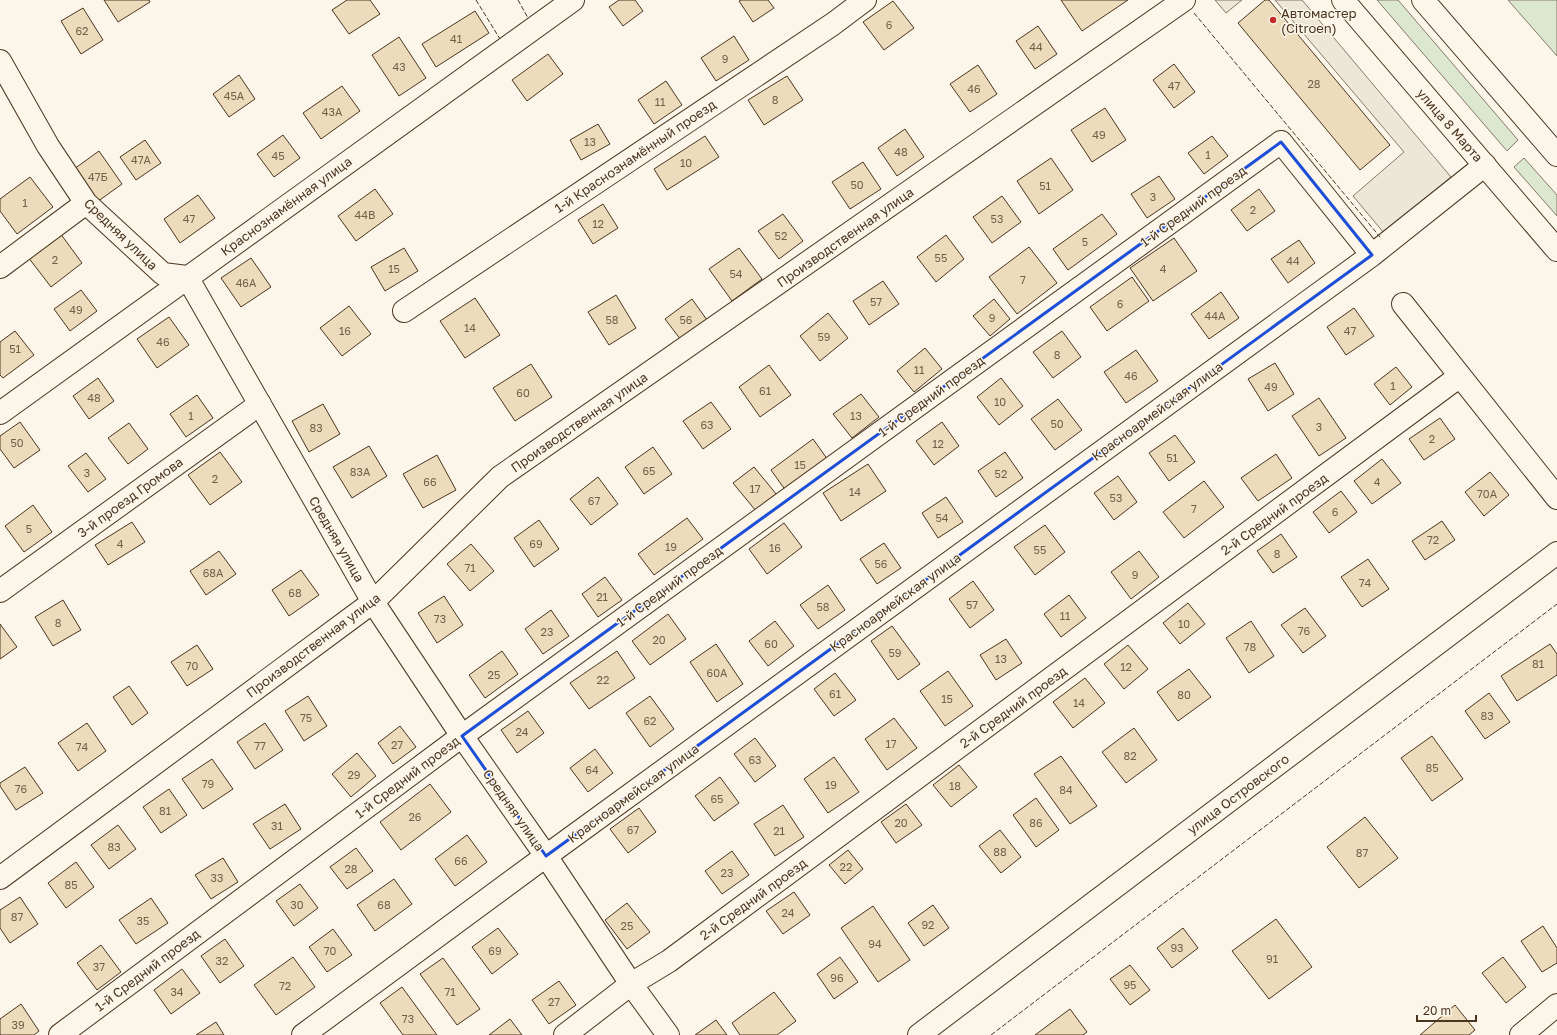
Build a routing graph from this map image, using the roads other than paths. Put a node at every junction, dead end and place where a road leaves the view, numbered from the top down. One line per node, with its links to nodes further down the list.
1 (573, 0): 13 (street, Краснознамённая улица)
2 (865, 0): 15 (street, 1-й Краснознамённый проезд)
3 (1184, 0): 22 (street, Производственная улица)
4 (1343, 0): 8 (street, улица 8 Марта)
5 (1423, 0): 7 (street)
6 (0, 62): 9 (street, Средняя улица)
7 (1555, 150)
8 (1485, 165): 10 (street, улица 8 Марта); 11 (street, Красноармейская улица)
9 (86, 203): 12 (street); 13 (street, Средняя улица)
10 (1557, 250)
11 (1372, 255): 23 (street, 1-й Средний проезд); 24 (street, Красноармейская улица)
12 (0, 267)
13 (187, 277): 17 (street, Средняя улица); 18 (street, Краснознамённая улица)
14 (1402, 304): 16 (street)
15 (404, 311)
16 (1460, 376): 19 (street); 26 (street, 2-й Средний проезд)
17 (260, 404): 21 (street, 3-й проезд Громова); 22 (street, Средняя улица)
18 (0, 413)
19 (1557, 498)
20 (1557, 553): 32 (street, улица Островского)
21 (0, 591)
22 (373, 602): 23 (street, Средняя улица); 25 (street, Производственная улица)
23 (462, 736): 24 (street, Средняя улица); 28 (street, 1-й Средний проезд)
24 (546, 856): 26 (street, Средняя улица); 29 (street, Красноармейская улица)
25 (0, 878)
26 (631, 984): 30 (street, 2-й Средний проезд); 31 (street, Средняя улица)
27 (1557, 1005): 33 (street)
28 (60, 1035)
29 (303, 1035)
30 (565, 1035)
31 (668, 1035)
32 (919, 1035)
33 (1521, 1035)

